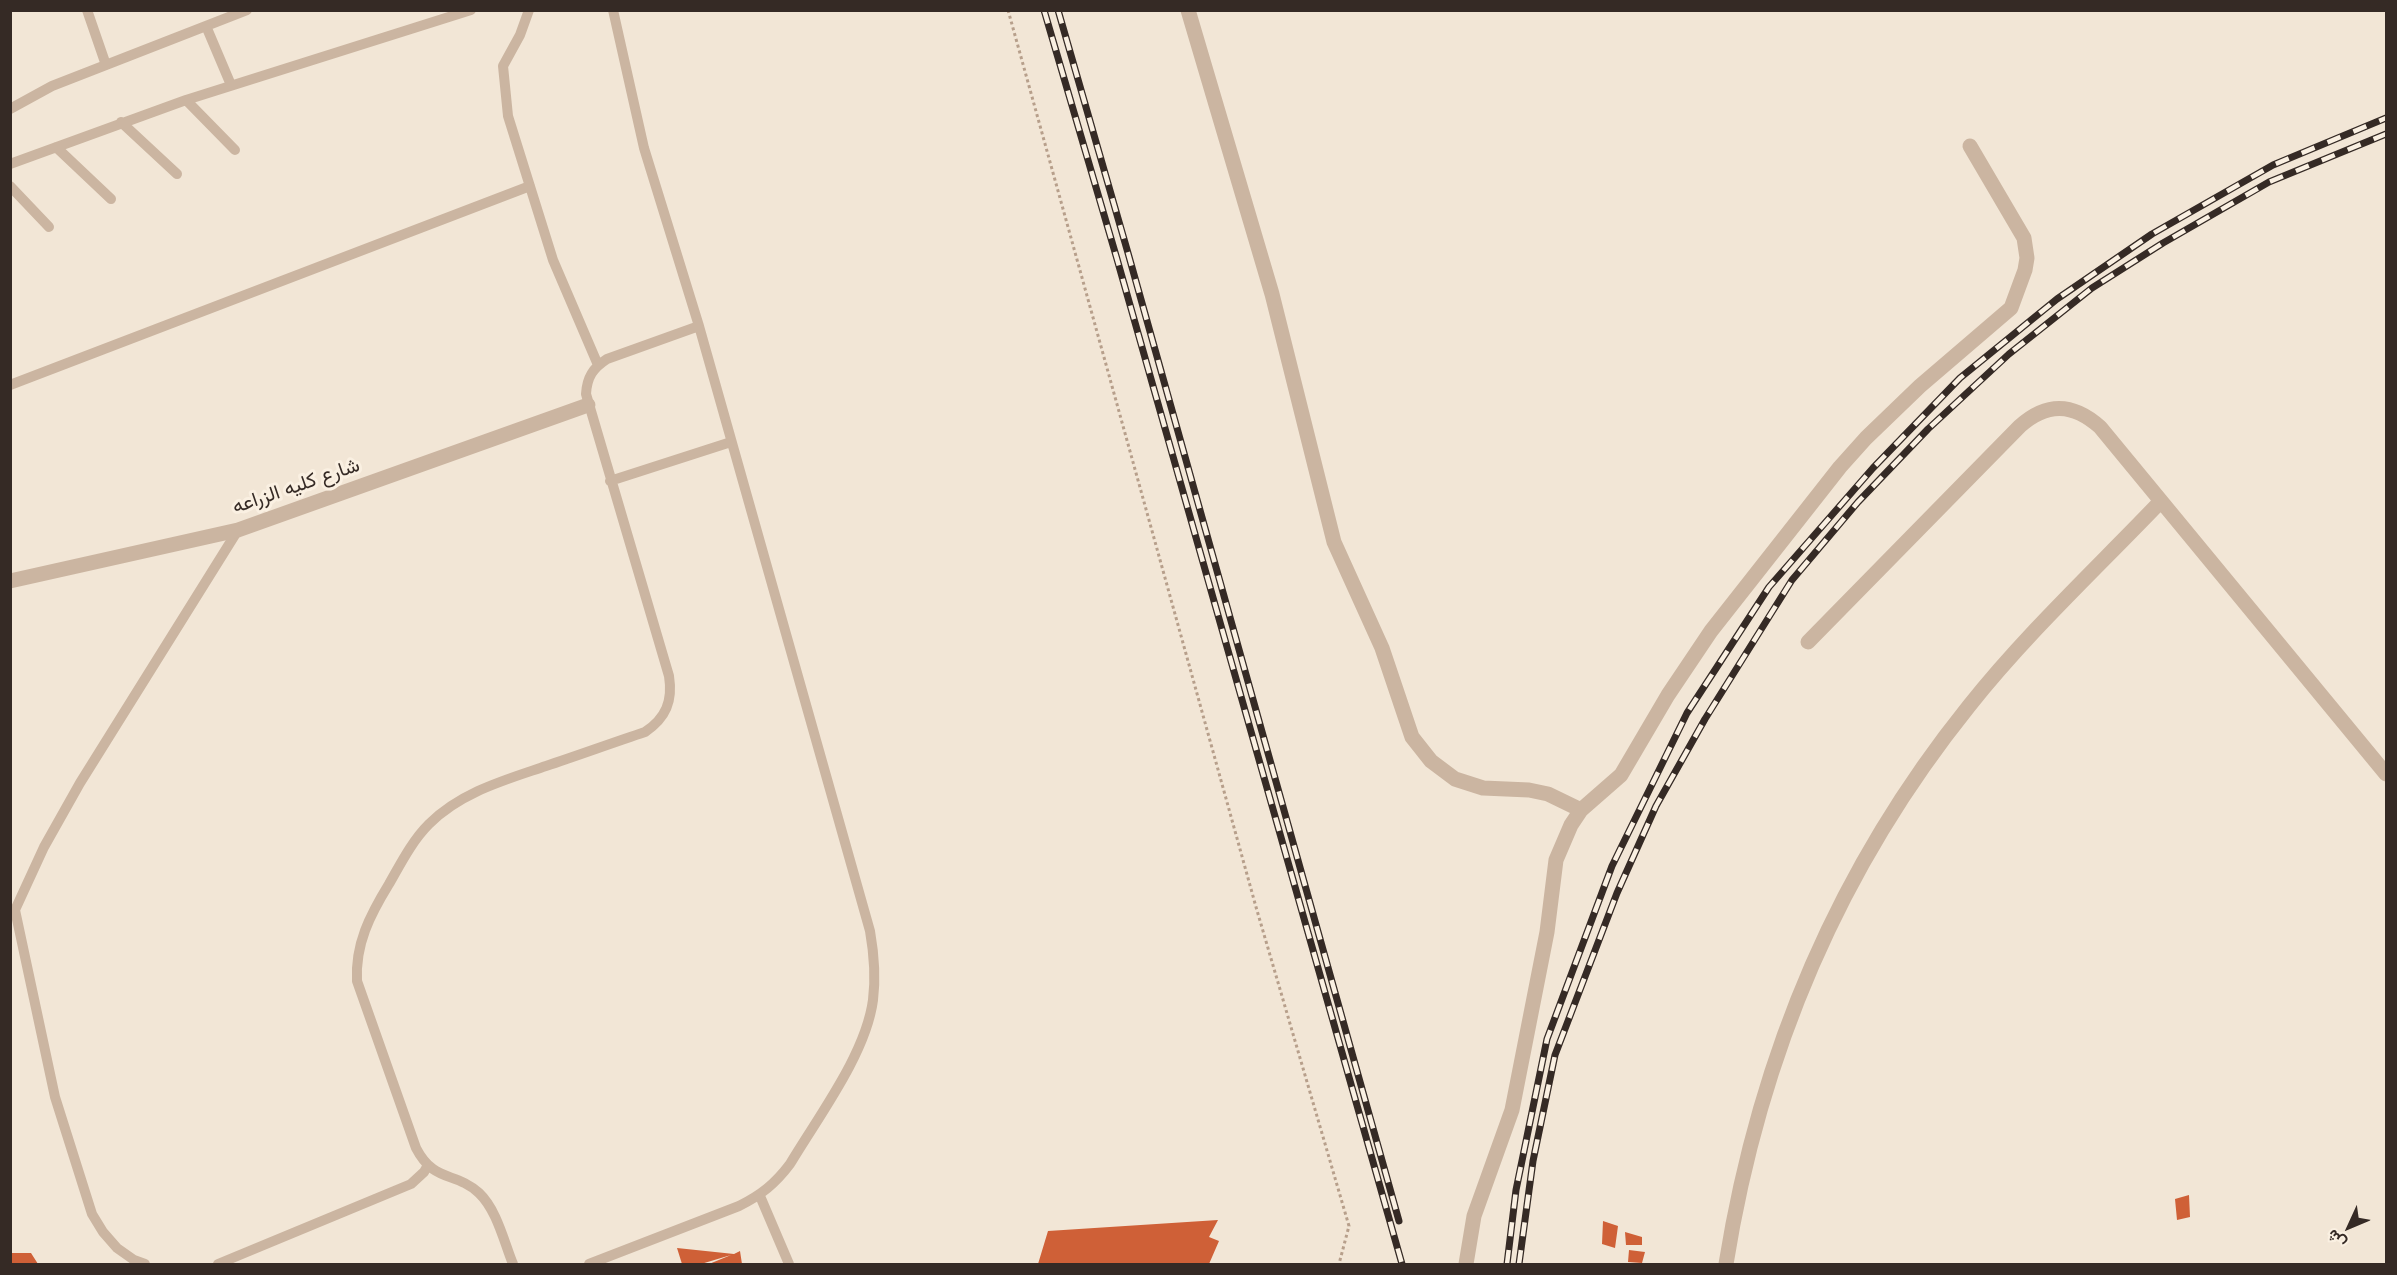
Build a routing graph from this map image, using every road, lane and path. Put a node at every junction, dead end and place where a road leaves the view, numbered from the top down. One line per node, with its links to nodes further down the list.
1 (87, 10): 9 (lane)
2 (247, 10): 8 (lane)
3 (471, 10): 10 (lane)
4 (529, 10): 20 (lane)
5 (613, 10): 23 (lane)
6 (1008, 10): 43 (path)
7 (1188, 10): 34 (street)
8 (207, 26): 9 (lane); 10 (lane)
9 (106, 65): 12 (lane)
10 (231, 85): 11 (lane)
11 (186, 100): 13 (lane); 16 (lane)
12 (10, 109)
13 (121, 122): 15 (lane); 18 (lane)
14 (1970, 146): 34 (street)
15 (56, 147): 17 (lane); 21 (lane)
16 (235, 150)
17 (10, 165)
18 (177, 174)
19 (10, 186): 22 (lane)
20 (530, 186): 24 (lane); 25 (lane)
21 (111, 199)
22 (49, 227)
23 (699, 326): 24 (lane); 27 (lane)
24 (598, 365): 26 (lane)
25 (10, 385)
26 (588, 405): 28 (lane); 30 (street, شارع كليه الزراعه)
27 (731, 442): 28 (lane); 37 (lane)
28 (610, 481): 36 (lane)
29 (2161, 501): 32 (street); 33 (street); 45 (street)
30 (238, 530): 31 (street, شارع كليه الزراعه); 35 (lane)
31 (10, 581)
32 (1808, 642)
33 (2386, 774)
34 (1581, 810): 44 (street)
35 (13, 911): 38 (lane)
36 (428, 1165): 39 (lane); 40 (lane)
37 (760, 1196): 41 (lane); 42 (lane)
38 (135, 1263)
39 (218, 1264)
40 (513, 1264)
41 (589, 1264)
42 (789, 1264)
43 (1339, 1264)
44 (1466, 1264)
45 (1726, 1264)

